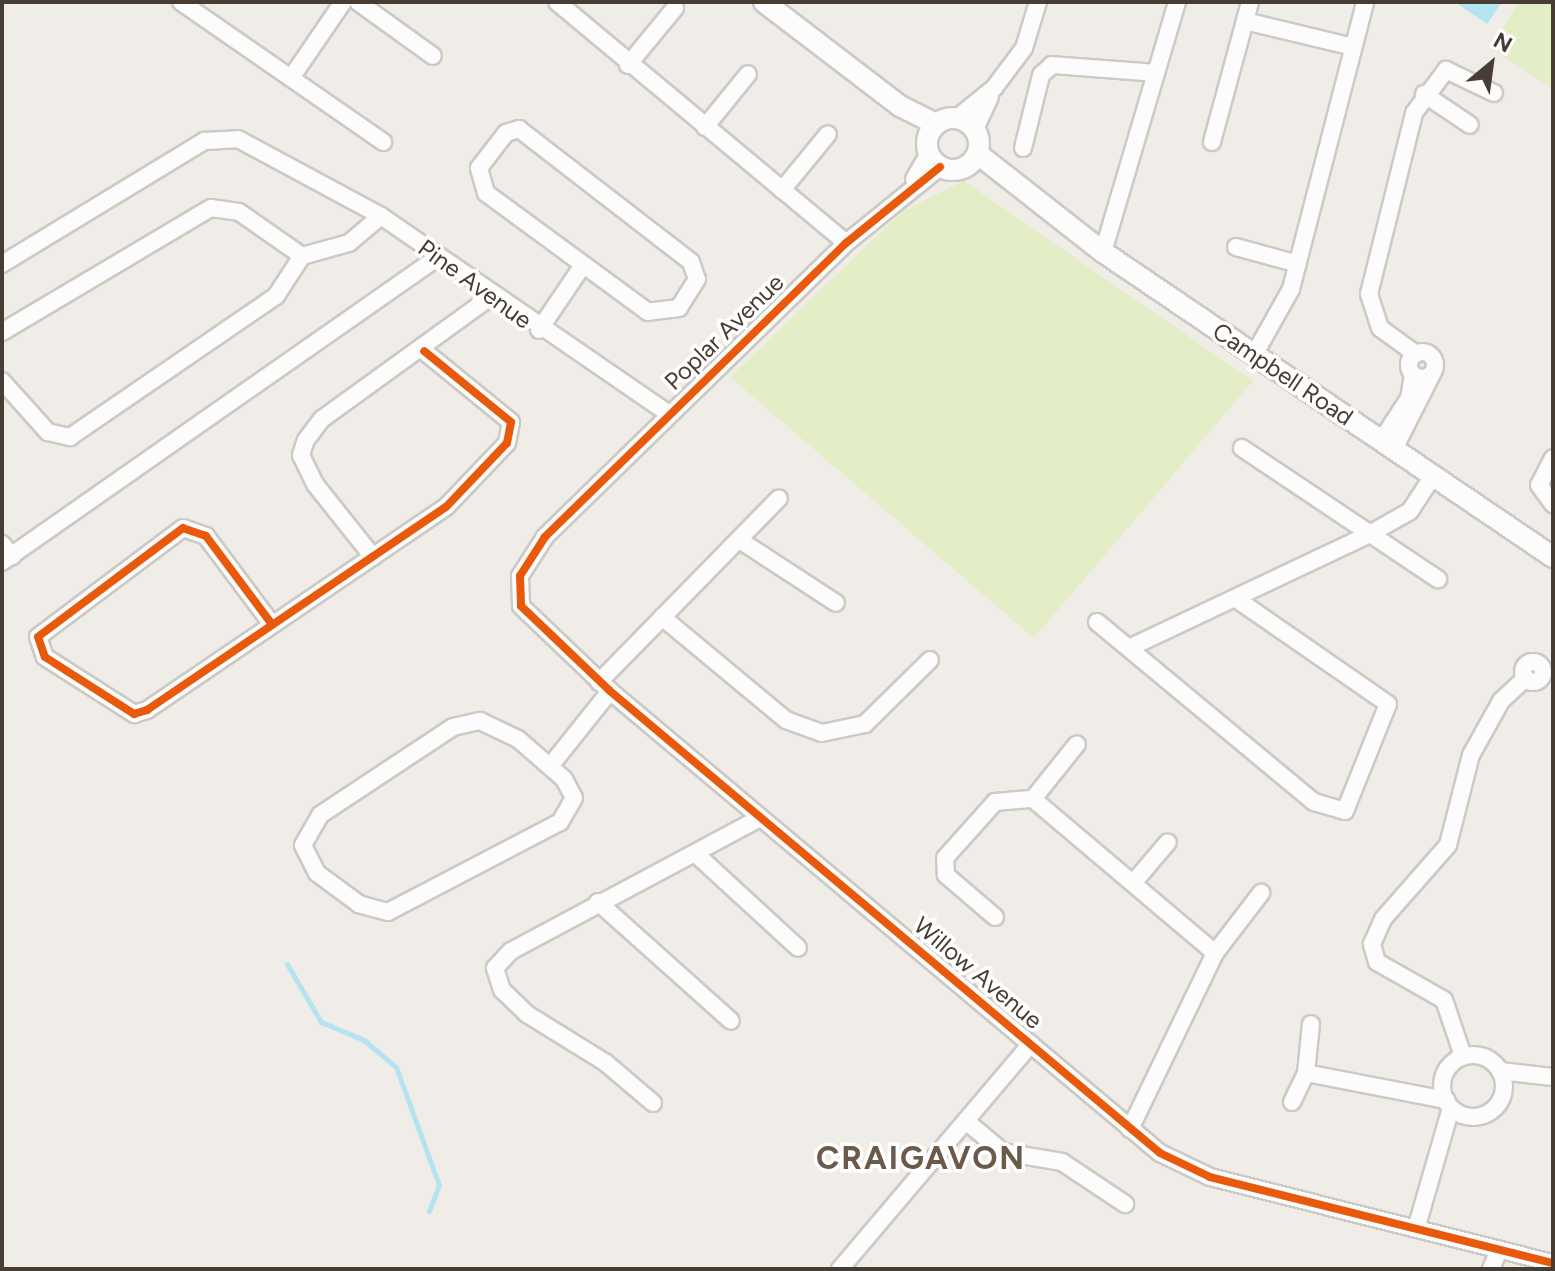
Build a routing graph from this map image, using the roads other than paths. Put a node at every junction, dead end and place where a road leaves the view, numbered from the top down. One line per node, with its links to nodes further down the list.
1 (181, 2): 17 (street)
2 (343, 2): 17 (street)
3 (358, 2): 13 (street)
4 (557, 2): 14 (street)
5 (764, 2): 26 (street)
6 (1038, 2): 20 (street)
7 (1177, 2): 15 (street)
8 (1250, 2): 11 (street)
9 (1365, 2): 12 (street)
10 (675, 8): 14 (street)
11 (1245, 21): 12 (street); 25 (street)
12 (1353, 47): 37 (street)
13 (433, 56)
14 (628, 65): 22 (street)
15 (1156, 73): 27 (street); 33 (street)
16 (748, 74): 22 (street)
17 (291, 78): 24 (street)
18 (1494, 93): 19 (street)
19 (1424, 94): 21 (street); 44 (street)
20 (966, 124): 26 (street); 28 (street)
21 (1470, 125)
22 (705, 127): 29 (street)
23 (828, 134): 29 (street)
24 (383, 142)
25 (1212, 142)
26 (933, 146): 28 (street); 31 (street, Poplar Avenue)
27 (1023, 148)
28 (973, 160): 33 (street, Campbell Road)
29 (782, 190): 31 (street)
30 (381, 216): 34 (street); 35 (street, Pine Avenue); 36 (street, Pine Avenue)
31 (846, 243): 47 (street, Poplar Avenue)
32 (1236, 247): 37 (street)
33 (1103, 252): 43 (street, Campbell Road)
34 (302, 256): 41 (street); 46 (street)
35 (438, 257): 39 (street, Pine Avenue); 57 (street)
36 (2, 264)
37 (1298, 264): 43 (street)
38 (583, 265): 38 (street); 40 (street)
39 (492, 296): 40 (street, Pine Avenue); 42 (street)
40 (539, 330): 47 (street, Pine Avenue)
41 (2, 332)
42 (424, 351): 58 (street); 58 (street)
43 (1254, 355): 48 (street, Campbell Road)
44 (1413, 365): 45 (street); 45 (street); 48 (street)
45 (1432, 374): 48 (street)
46 (2, 381)
47 (668, 413): 55 (street, Poplar Avenue)
48 (1388, 445): 51 (street, Campbell Road)
49 (1242, 448): 54 (street)
50 (1553, 458): 53 (street)
51 (1433, 476): 54 (street); 59 (street, Campbell Road)
52 (779, 498): 56 (street)
53 (1553, 504)
54 (1368, 535): 60 (street); 61 (street)
55 (545, 537): 69 (street, Willow Avenue)
56 (741, 541): 62 (street); 63 (street)
57 (5, 554)
58 (373, 557): 65 (street)
59 (1553, 557)
60 (1438, 579)
61 (1238, 600): 66 (street); 66 (street)
62 (836, 603)
63 (662, 617): 67 (street); 69 (street)
64 (1097, 622): 66 (street)
65 (271, 623): 65 (street)
66 (1131, 647)
67 (930, 660)
68 (1526, 678): 85 (street)
69 (604, 687): 71 (street); 73 (street, Willow Avenue)
70 (1077, 744): 72 (street)
71 (551, 765): 71 (street)
72 (1033, 799): 76 (street); 79 (street)
73 (760, 818): 75 (street); 84 (street, Willow Avenue)
74 (1168, 842): 76 (street)
75 (697, 855): 78 (street); 80 (street)
76 (1134, 882): 81 (street)
77 (1261, 893): 81 (street)
78 (598, 902): 82 (street); 90 (street)
79 (995, 917)
80 (798, 948)
81 (1215, 953): 93 (street)
82 (731, 1021)
83 (1311, 1024): 87 (street)
84 (1031, 1044): 92 (street); 93 (street, Willow Avenue)
85 (1463, 1056): 86 (street); 91 (street)
86 (1500, 1071): 88 (street); 91 (street)
87 (1306, 1073): 89 (street); 91 (street)
88 (1553, 1077)
89 (1292, 1102)
90 (653, 1103)
91 (1448, 1104): 95 (street)
92 (967, 1122): 94 (street); 98 (street)
93 (1130, 1129): 95 (street, Willow Avenue)
94 (1125, 1204)
95 (1416, 1229): 96 (street, Willow Avenue)
96 (1499, 1250): 97 (street, Willow Avenue); 99 (street)
97 (1553, 1263)
98 (840, 1269)
99 (1491, 1269)

